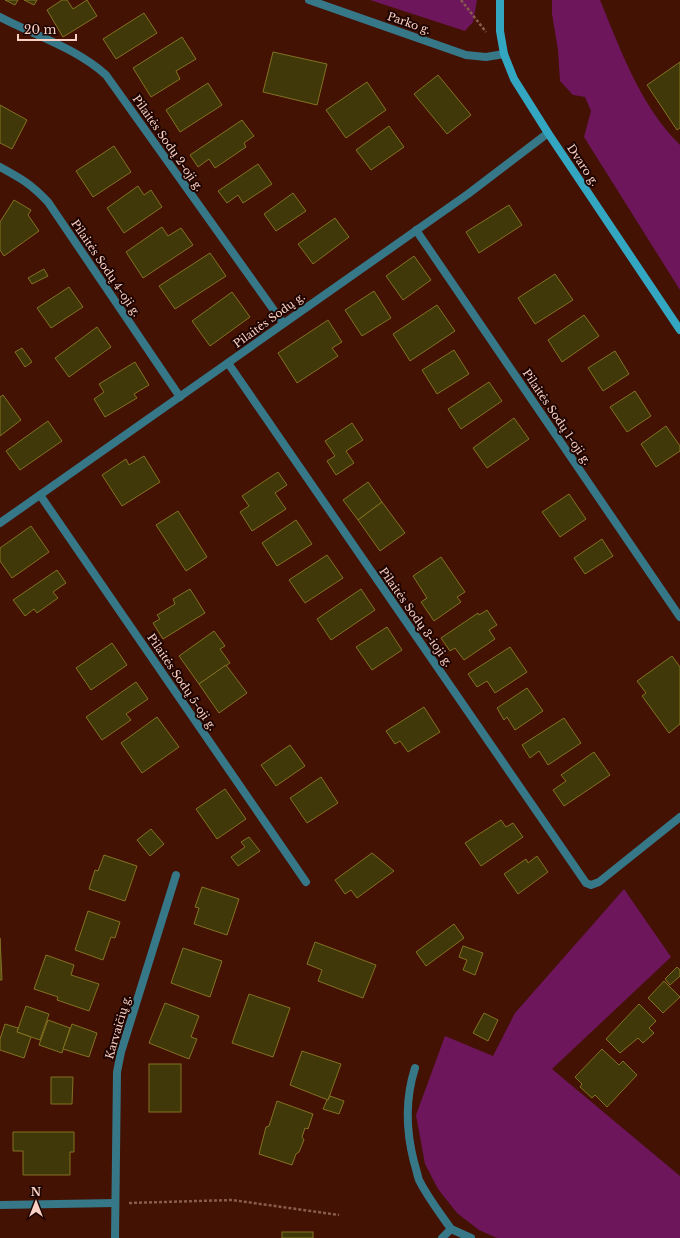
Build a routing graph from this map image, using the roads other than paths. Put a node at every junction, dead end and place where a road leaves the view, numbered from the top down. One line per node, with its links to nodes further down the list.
1 (309, 0): 4 (street, Parko g.)
2 (500, 0): 4 (main road, Dvaro g.)
3 (0, 17): 8 (street, Pilaitės Sodų 2-oji g.)
4 (504, 54): 5 (main road, Dvaro g.)
5 (548, 134): 7 (street, Pilaitės Sodų g.); 9 (main road, Dvaro g.)
6 (0, 167): 11 (street, Pilaitės Sodų 4-oji g.)
7 (416, 230): 8 (street, Pilaitės Sodų g.); 14 (street, Pilaitės Sodų 1-oji g.)
8 (283, 323): 10 (street, Pilaitės Sodų g.)
9 (680, 330)
10 (228, 363): 11 (street, Pilaitės Sodų g.); 15 (street, Pilaitės Sodų 3-ioji g.)
11 (180, 397): 12 (street, Pilaitės Sodų g.)
12 (40, 495): 13 (street, Pilaitės Sodų g.); 17 (street, Pilaitės Sodų 5-oji g.)
13 (0, 523)
14 (680, 617)
15 (680, 817)
16 (176, 875): 19 (street, Karvaičių g.)
17 (306, 882)
18 (415, 1068): 21 (street)
19 (115, 1203): 20 (street); 22 (street, Karvaičių g.)
20 (0, 1205)
21 (451, 1229): 23 (street); 24 (street)
22 (115, 1238)
23 (442, 1238)
24 (471, 1238)

